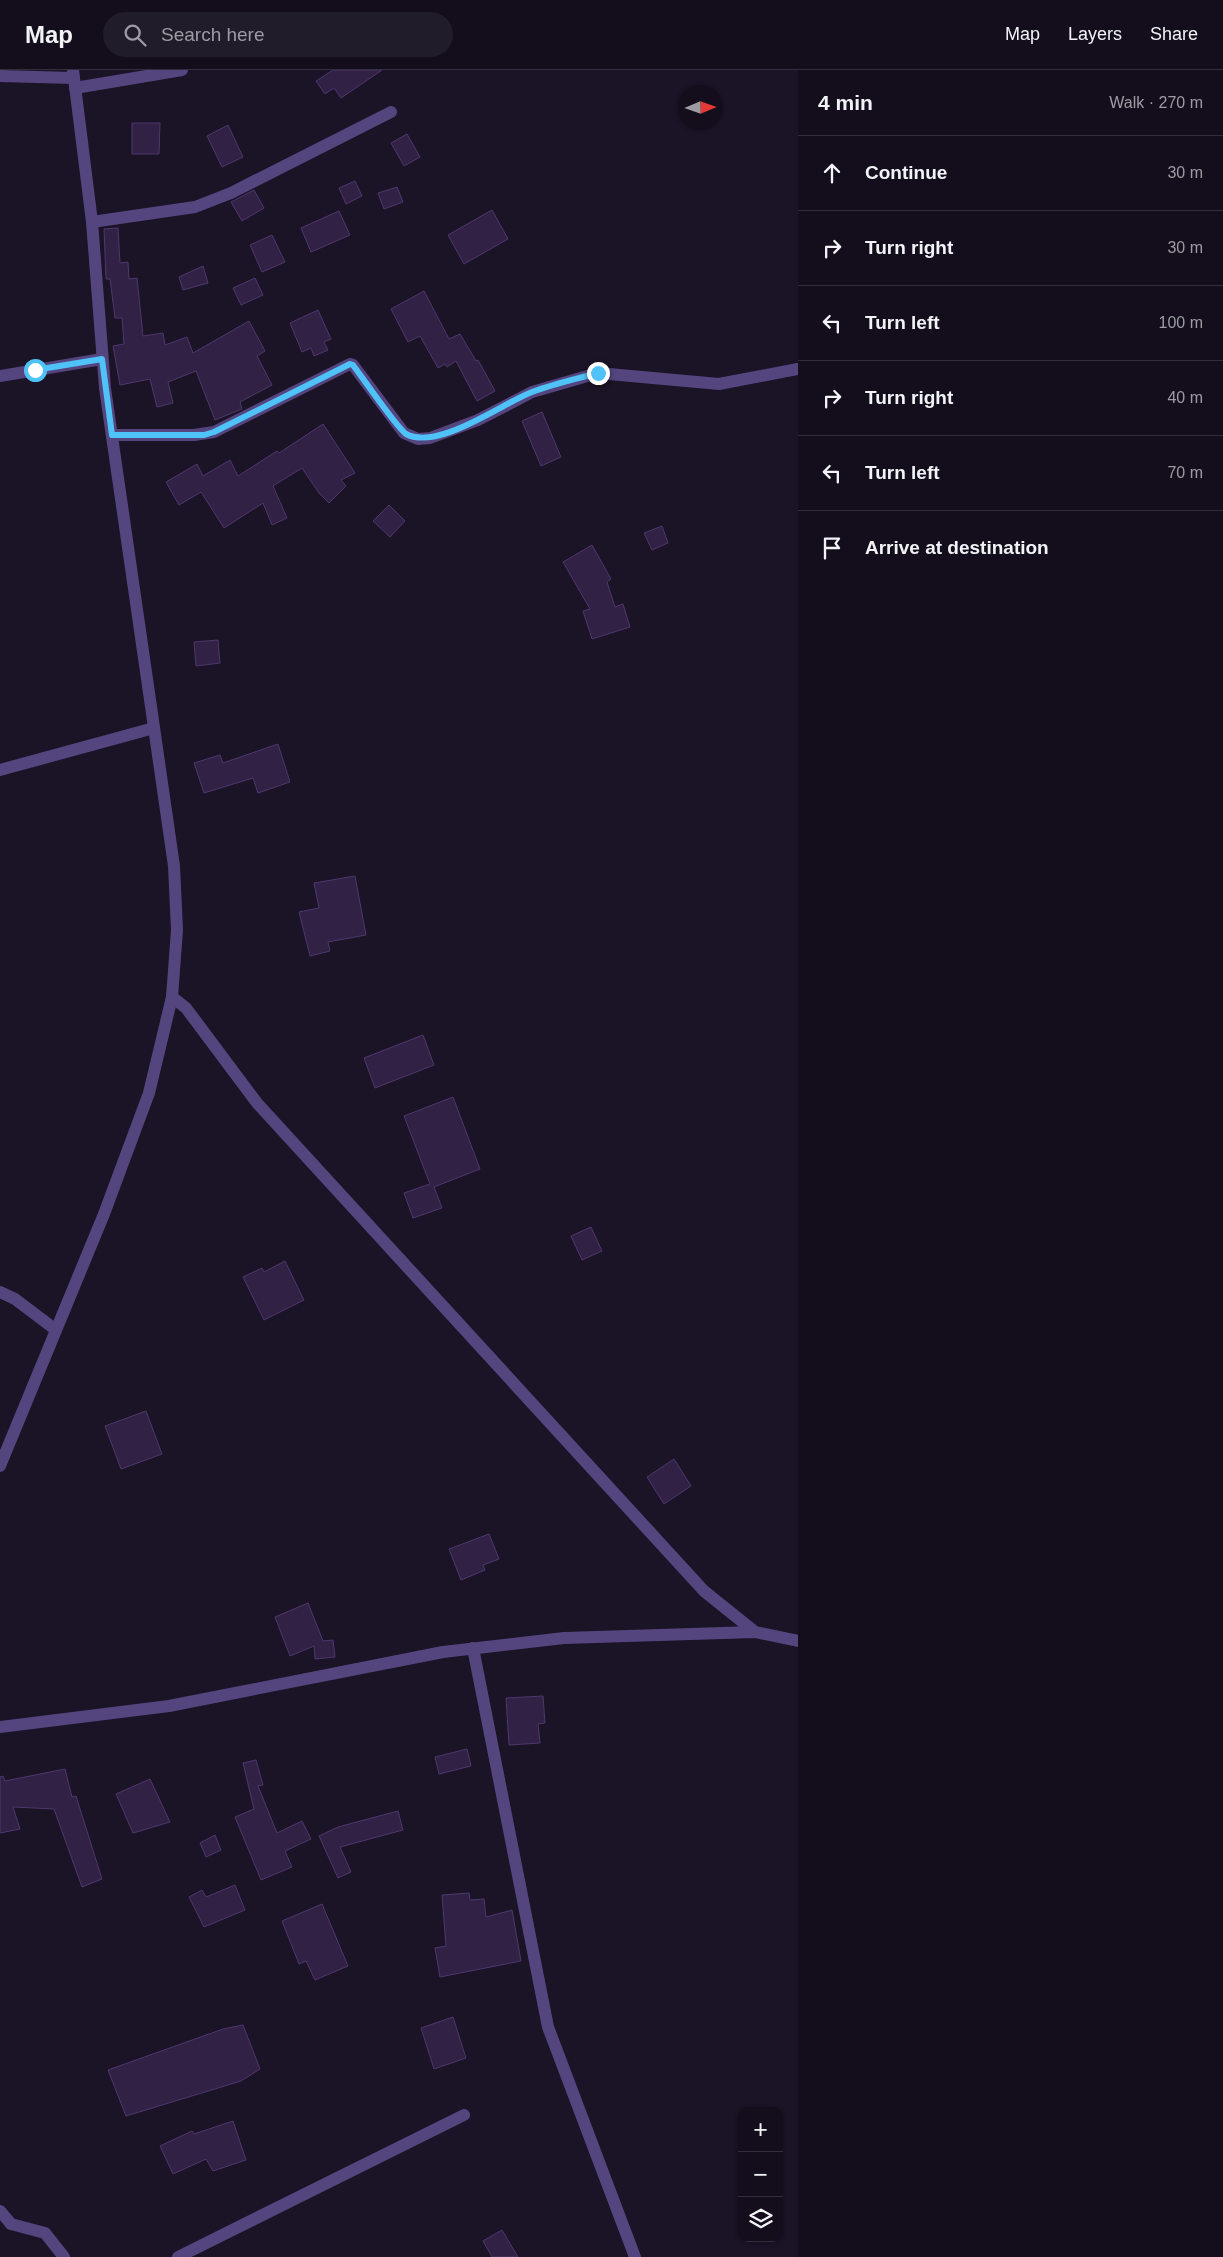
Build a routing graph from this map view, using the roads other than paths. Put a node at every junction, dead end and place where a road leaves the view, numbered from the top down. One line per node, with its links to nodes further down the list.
1 (182, 70): 3 (street)
2 (0, 76): 3 (street)
3 (74, 79): 5 (street)
4 (391, 112): 5 (street)
5 (92, 222): 6 (street)
6 (102, 359): 8 (street); 9 (street)
7 (798, 369): 9 (street)
8 (0, 376)
9 (112, 435): 10 (street)
10 (154, 728): 11 (street); 12 (street)
11 (0, 770)
12 (172, 997): 14 (street); 16 (street)
13 (0, 1292): 14 (street)
14 (56, 1330): 15 (street)
15 (0, 1466)
16 (755, 1632): 17 (street); 18 (street)
17 (798, 1641)
18 (473, 1648): 19 (street); 24 (street)
19 (0, 1727)
20 (464, 2115): 23 (street)
21 (0, 2211): 22 (street)
22 (64, 2257)
23 (178, 2257)
24 (635, 2257)

